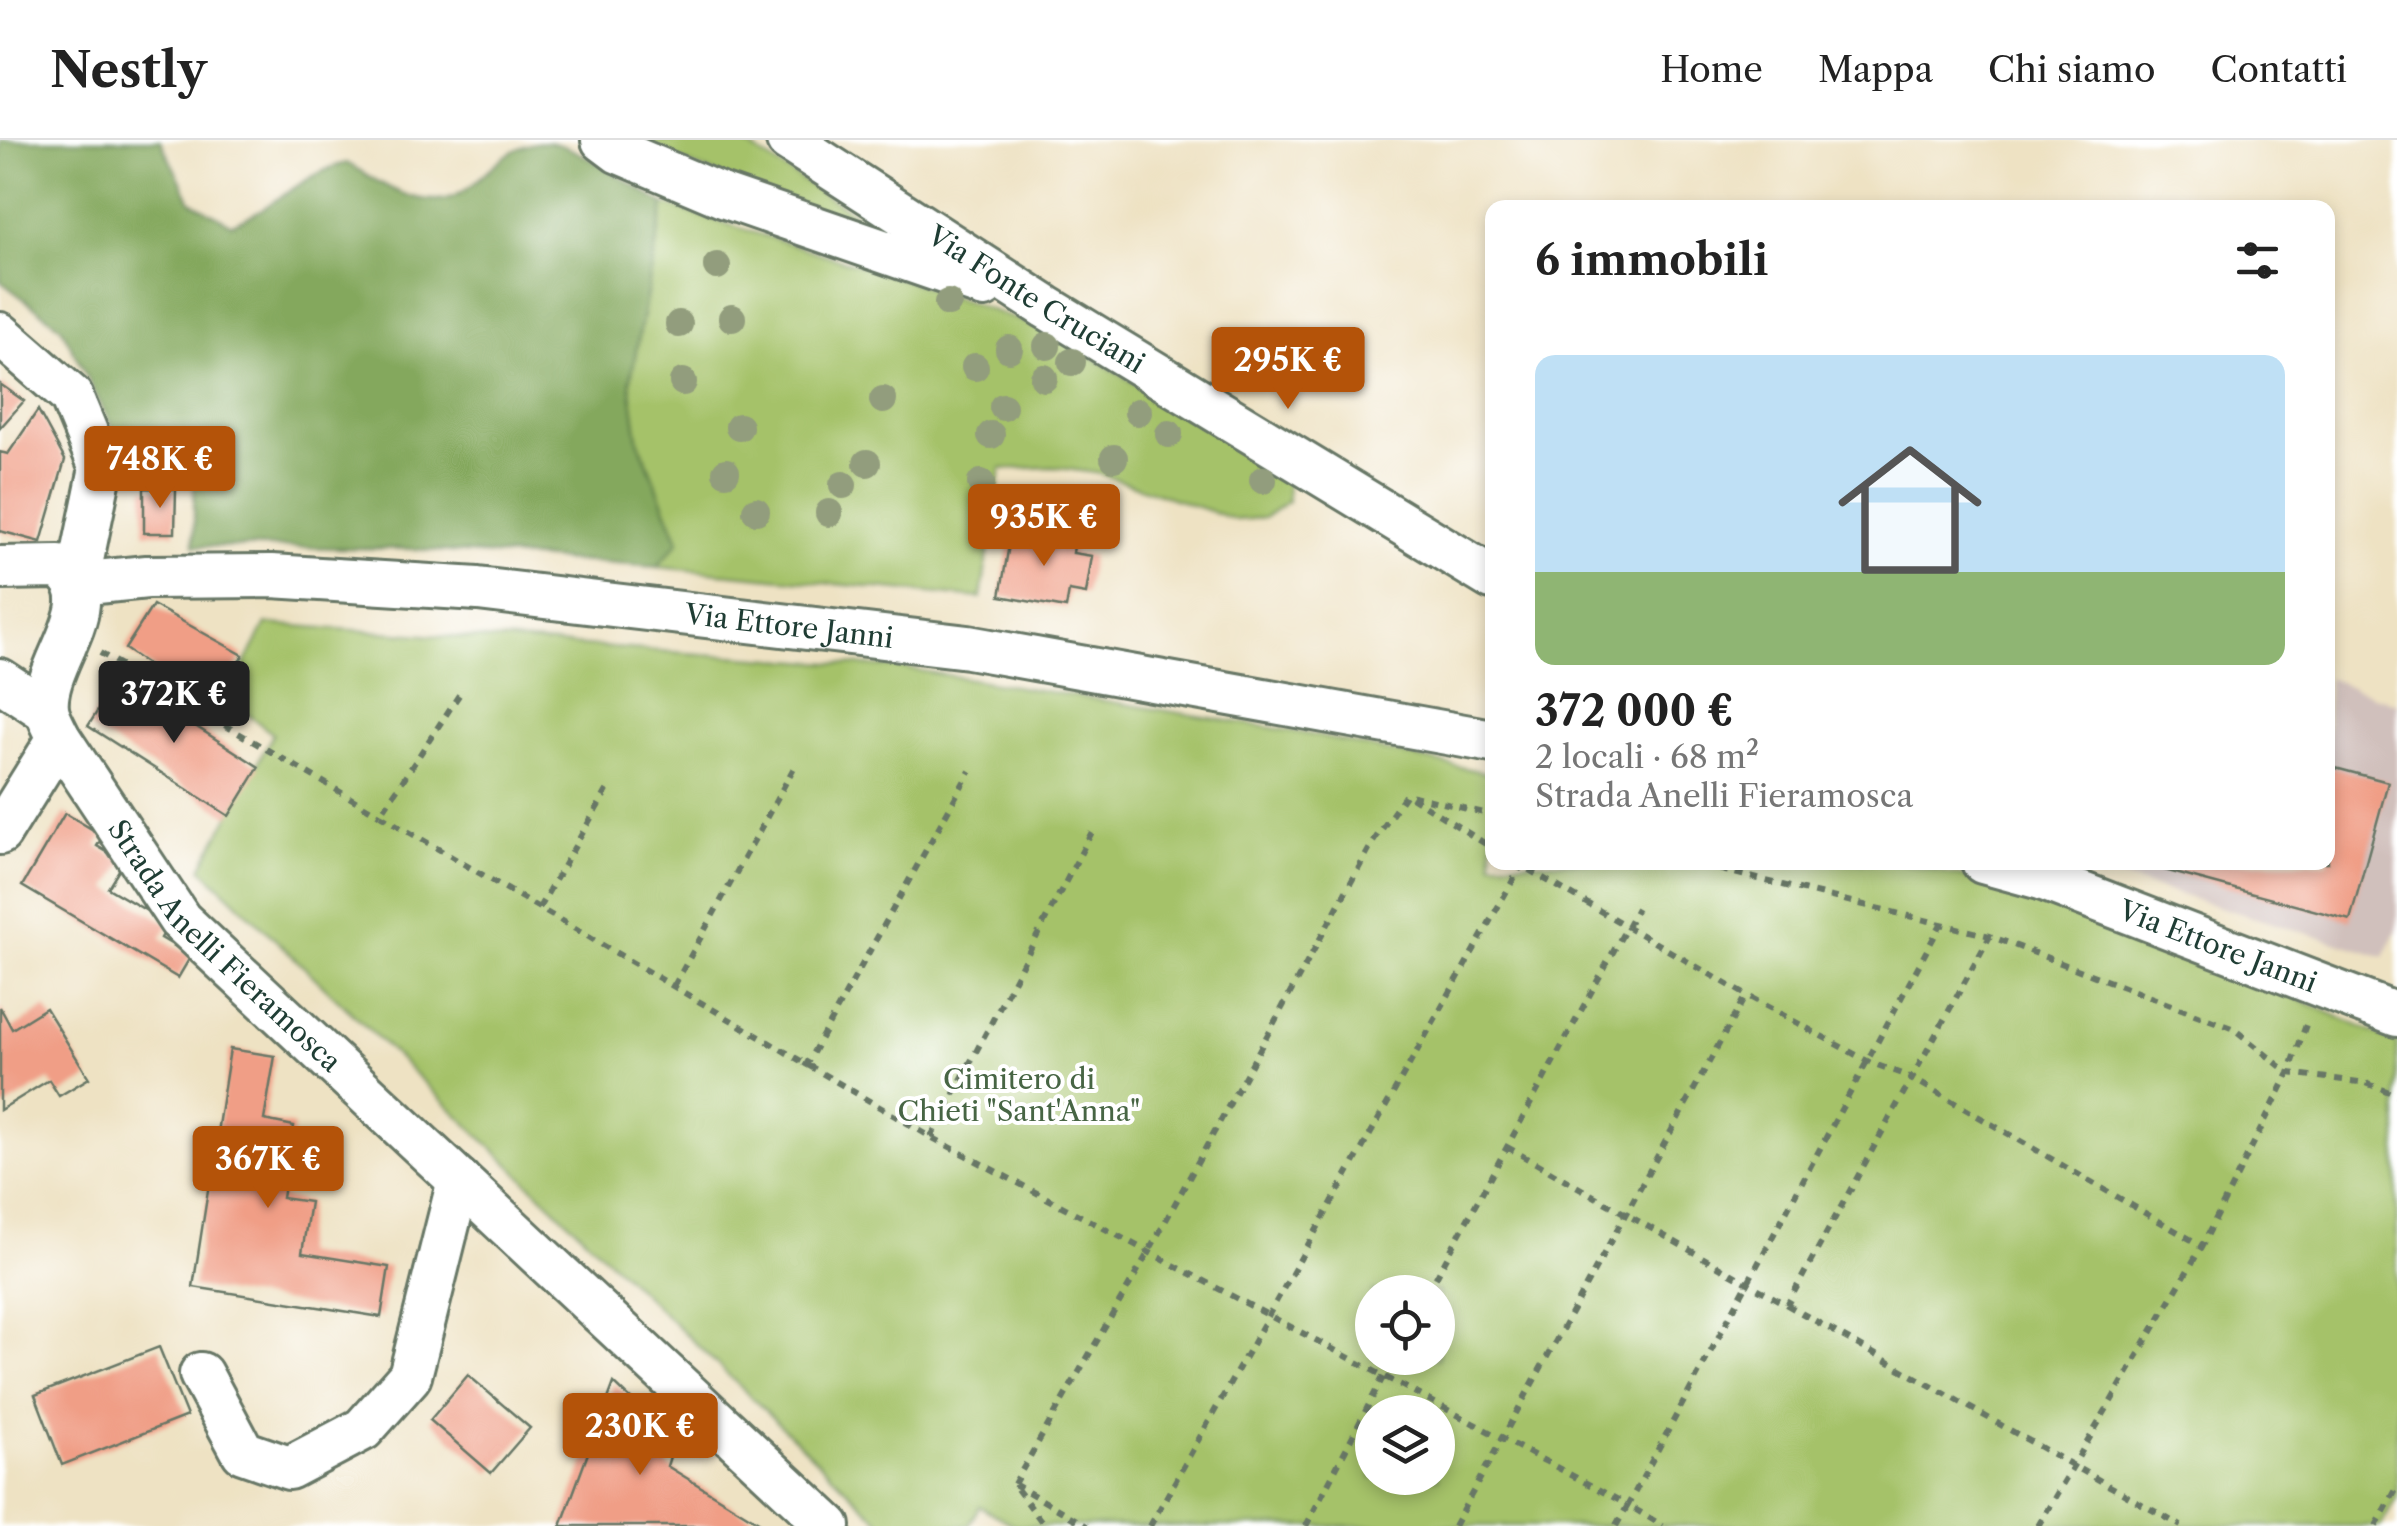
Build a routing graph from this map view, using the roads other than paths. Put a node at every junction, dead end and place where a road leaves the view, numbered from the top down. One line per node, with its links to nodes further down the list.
1 (603, 140): 3 (street)
2 (788, 140): 3 (street, Via Fonte Cruciani)
3 (1046, 307): 6 (street, Via Fonte Cruciani)
4 (0, 334): 7 (street)
5 (0, 568): 7 (street)
6 (1485, 574)
7 (77, 584): 9 (street); 10 (street, Via Ettore Janni)
8 (0, 680): 9 (street)
9 (52, 724): 11 (street); 14 (street, Strada Anelli Fieramosca)
10 (1485, 740)
11 (0, 833)
12 (2012, 870): 13 (street, Via Ettore Janni)
13 (2397, 1014)
14 (459, 1180): 15 (street); 16 (street, Strada Anelli Fieramosca)
15 (201, 1374)
16 (829, 1526)

